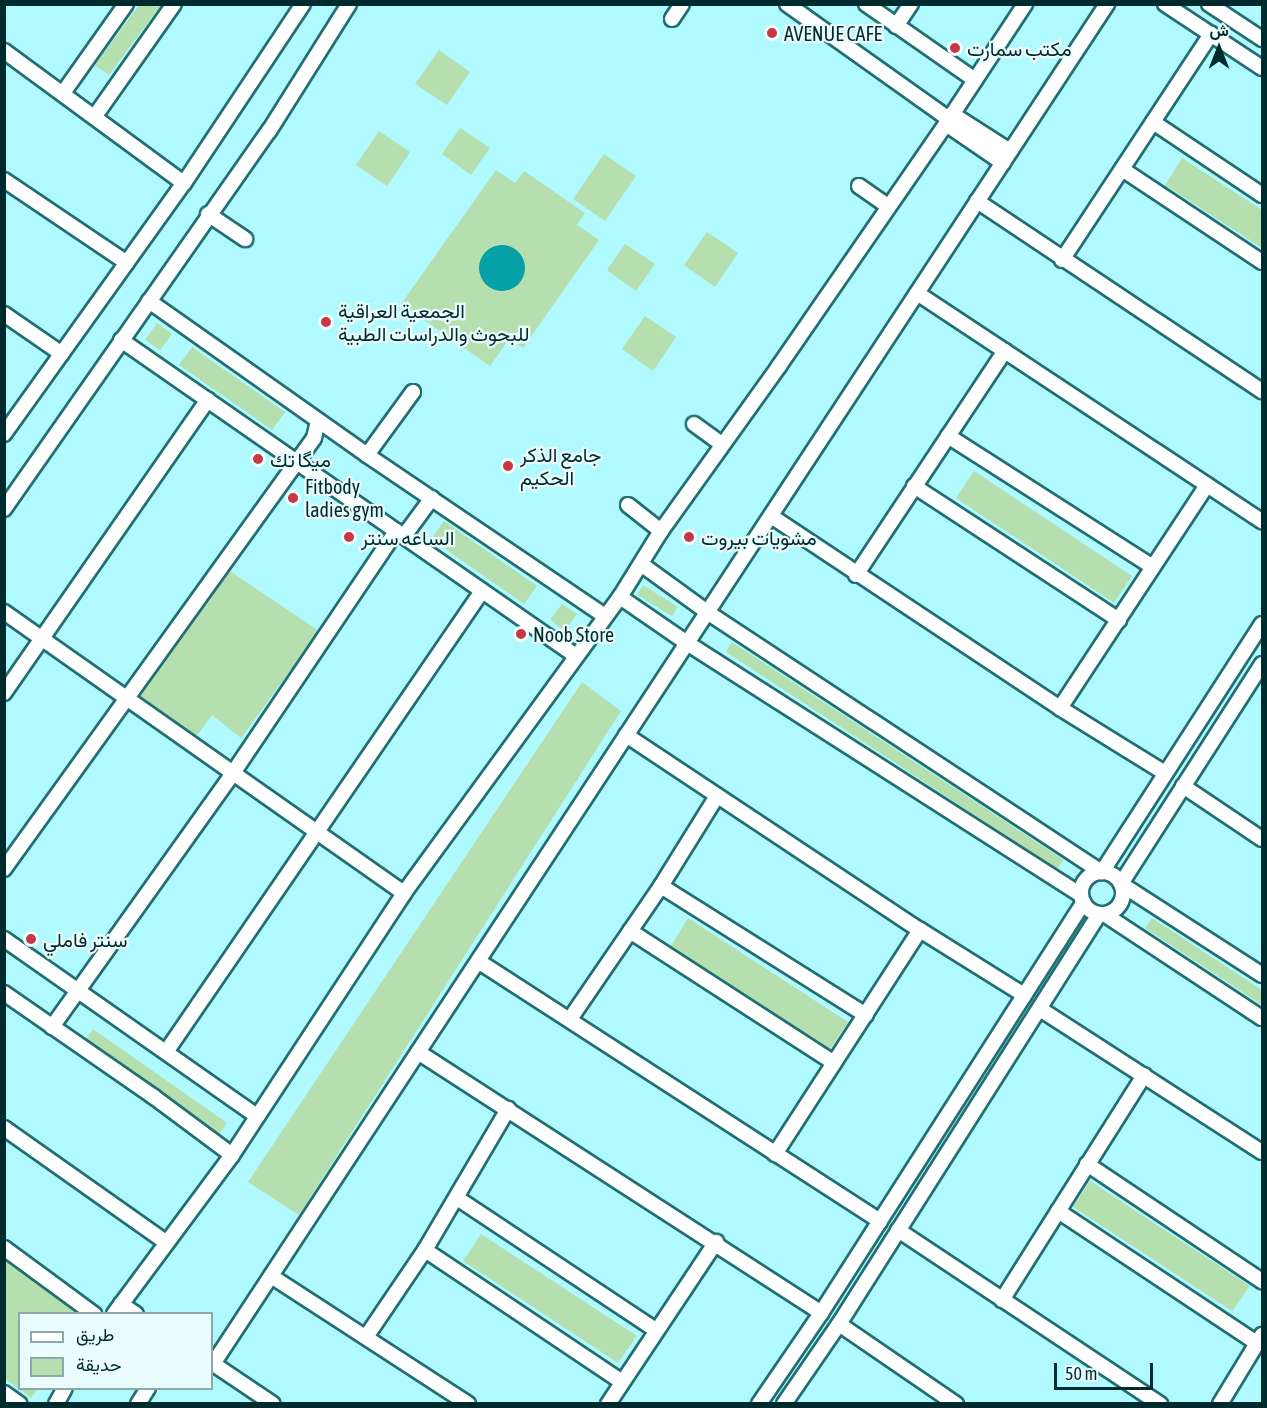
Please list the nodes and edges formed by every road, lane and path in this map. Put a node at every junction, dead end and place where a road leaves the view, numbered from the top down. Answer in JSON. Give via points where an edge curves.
{"nodes":[{"id":1,"x":126,"y":4,"type":"edge"},
{"id":2,"x":174,"y":4,"type":"edge"},
{"id":3,"x":349,"y":4,"type":"edge"},
{"id":4,"x":682,"y":4,"type":"edge"},
{"id":5,"x":787,"y":4,"type":"edge"},
{"id":6,"x":866,"y":4,"type":"edge"},
{"id":7,"x":911,"y":4,"type":"edge"},
{"id":8,"x":1025,"y":4,"type":"edge"},
{"id":9,"x":1107,"y":4,"type":"edge"},
{"id":10,"x":1165,"y":4,"type":"edge"},
{"id":11,"x":1209,"y":4,"type":"edge"},
{"id":12,"x":297,"y":7,"type":"edge"},
{"id":13,"x":672,"y":19,"type":"dead end"},
{"id":14,"x":896,"y":26,"type":"junction"},
{"id":15,"x":1211,"y":34,"type":"junction"},
{"id":16,"x":1263,"y":39,"type":"edge"},
{"id":17,"x":4,"y":51,"type":"edge"},
{"id":18,"x":1263,"y":68,"type":"edge"},
{"id":19,"x":975,"y":80,"type":"junction"},
{"id":20,"x":63,"y":93,"type":"junction"},
{"id":21,"x":95,"y":116,"type":"junction"},
{"id":22,"x":949,"y":119,"type":"junction"},
{"id":23,"x":1153,"y":122,"type":"junction"},
{"id":24,"x":1006,"y":157,"type":"junction"},
{"id":25,"x":1122,"y":169,"type":"junction"},
{"id":26,"x":4,"y":180,"type":"edge"},
{"id":27,"x":184,"y":183,"type":"junction"},
{"id":28,"x":859,"y":186,"type":"dead end"},
{"id":29,"x":1263,"y":195,"type":"edge"},
{"id":30,"x":977,"y":201,"type":"junction"},
{"id":31,"x":888,"y":206,"type":"junction"},
{"id":32,"x":208,"y":214,"type":"junction"},
{"id":33,"x":245,"y":239,"type":"dead end"},
{"id":34,"x":1062,"y":260,"type":"junction"},
{"id":35,"x":1263,"y":262,"type":"edge"},
{"id":36,"x":127,"y":263,"type":"junction"},
{"id":37,"x":917,"y":293,"type":"junction"},
{"id":38,"x":149,"y":301,"type":"junction"},
{"id":39,"x":4,"y":314,"type":"edge"},
{"id":40,"x":121,"y":340,"type":"junction"},
{"id":41,"x":1005,"y":351,"type":"junction"},
{"id":42,"x":62,"y":354,"type":"junction"},
{"id":43,"x":1263,"y":391,"type":"edge"},
{"id":44,"x":413,"y":392,"type":"dead end"},
{"id":45,"x":208,"y":400,"type":"junction"},
{"id":46,"x":318,"y":420,"type":"junction"},
{"id":47,"x":694,"y":424,"type":"dead end"},
{"id":48,"x":4,"y":434,"type":"edge"},
{"id":49,"x":948,"y":436,"type":"junction"},
{"id":50,"x":722,"y":444,"type":"junction"},
{"id":51,"x":367,"y":455,"type":"junction"},
{"id":52,"x":297,"y":460,"type":"junction"},
{"id":53,"x":1207,"y":485,"type":"junction"},
{"id":54,"x":914,"y":486,"type":"junction"},
{"id":55,"x":432,"y":498,"type":"junction"},
{"id":56,"x":628,"y":504,"type":"dead end"},
{"id":57,"x":4,"y":509,"type":"edge"},
{"id":58,"x":771,"y":516,"type":"junction"},
{"id":59,"x":1263,"y":521,"type":"edge"},
{"id":60,"x":661,"y":531,"type":"junction"},
{"id":61,"x":400,"y":534,"type":"junction"},
{"id":62,"x":641,"y":564,"type":"junction"},
{"id":63,"x":1153,"y":567,"type":"junction"},
{"id":64,"x":856,"y":575,"type":"junction"},
{"id":65,"x":482,"y":591,"type":"junction"},
{"id":66,"x":620,"y":597,"type":"junction"},
{"id":67,"x":4,"y":612,"type":"edge"},
{"id":68,"x":707,"y":612,"type":"junction"},
{"id":69,"x":605,"y":616,"type":"junction"},
{"id":70,"x":1119,"y":620,"type":"junction"},
{"id":71,"x":1263,"y":624,"type":"edge"},
{"id":72,"x":43,"y":639,"type":"junction"},
{"id":73,"x":687,"y":643,"type":"junction"},
{"id":74,"x":576,"y":656,"type":"junction"},
{"id":75,"x":1263,"y":664,"type":"edge"},
{"id":76,"x":4,"y":693,"type":"edge"},
{"id":77,"x":129,"y":699,"type":"junction"},
{"id":78,"x":1060,"y":708,"type":"junction"},
{"id":79,"x":626,"y":735,"type":"junction"},
{"id":80,"x":233,"y":773,"type":"junction"},
{"id":81,"x":1166,"y":773,"type":"junction"},
{"id":82,"x":1183,"y":786,"type":"junction"},
{"id":83,"x":717,"y":796,"type":"junction"},
{"id":84,"x":317,"y":831,"type":"junction"},
{"id":85,"x":1263,"y":840,"type":"edge"},
{"id":86,"x":4,"y":869,"type":"edge"},
{"id":87,"x":1102,"y":872,"type":"junction"},
{"id":88,"x":1121,"y":884,"type":"junction"},
{"id":89,"x":661,"y":886,"type":"junction"},
{"id":90,"x":404,"y":893,"type":"junction"},
{"id":91,"x":1082,"y":899,"type":"junction"},
{"id":92,"x":1102,"y":914,"type":"junction"},
{"id":93,"x":920,"y":930,"type":"junction"},
{"id":94,"x":630,"y":931,"type":"junction"},
{"id":95,"x":4,"y":939,"type":"edge"},
{"id":96,"x":478,"y":961,"type":"junction"},
{"id":97,"x":1263,"y":975,"type":"edge"},
{"id":98,"x":76,"y":990,"type":"junction"},
{"id":99,"x":4,"y":993,"type":"edge"},
{"id":100,"x":1024,"y":994,"type":"junction"},
{"id":101,"x":1040,"y":1009,"type":"junction"},
{"id":102,"x":866,"y":1015,"type":"junction"},
{"id":103,"x":1263,"y":1018,"type":"edge"},
{"id":104,"x":570,"y":1019,"type":"junction"},
{"id":105,"x":52,"y":1027,"type":"junction"},
{"id":106,"x":166,"y":1052,"type":"junction"},
{"id":107,"x":418,"y":1052,"type":"junction"},
{"id":108,"x":834,"y":1063,"type":"junction"},
{"id":109,"x":1144,"y":1075,"type":"junction"},
{"id":110,"x":508,"y":1108,"type":"junction"},
{"id":111,"x":257,"y":1116,"type":"junction"},
{"id":112,"x":4,"y":1128,"type":"edge"},
{"id":113,"x":1263,"y":1152,"type":"edge"},
{"id":114,"x":775,"y":1154,"type":"junction"},
{"id":115,"x":232,"y":1155,"type":"junction"},
{"id":116,"x":1087,"y":1164,"type":"junction"},
{"id":117,"x":457,"y":1198,"type":"junction"},
{"id":118,"x":1058,"y":1211,"type":"junction"},
{"id":119,"x":880,"y":1221,"type":"junction"},
{"id":120,"x":898,"y":1230,"type":"junction"},
{"id":121,"x":716,"y":1242,"type":"junction"},
{"id":122,"x":167,"y":1243,"type":"junction"},
{"id":123,"x":4,"y":1248,"type":"edge"},
{"id":124,"x":425,"y":1250,"type":"junction"},
{"id":125,"x":271,"y":1276,"type":"junction"},
{"id":126,"x":1263,"y":1281,"type":"edge"},
{"id":127,"x":1002,"y":1300,"type":"junction"},
{"id":128,"x":118,"y":1309,"type":"edge"},
{"id":129,"x":91,"y":1312,"type":"edge"},
{"id":130,"x":821,"y":1313,"type":"junction"},
{"id":131,"x":839,"y":1324,"type":"junction"},
{"id":132,"x":656,"y":1330,"type":"junction"},
{"id":133,"x":366,"y":1337,"type":"junction"},
{"id":134,"x":1260,"y":1339,"type":"edge"},
{"id":135,"x":213,"y":1362,"type":"edge"},
{"id":136,"x":213,"y":1364,"type":"edge"},
{"id":137,"x":622,"y":1382,"type":"junction"},
{"id":138,"x":64,"y":1390,"type":"edge"},
{"id":139,"x":147,"y":1390,"type":"edge"},
{"id":140,"x":4,"y":1393,"type":"edge"},
{"id":141,"x":936,"y":1398,"type":"edge"},
{"id":142,"x":20,"y":1404,"type":"edge"},
{"id":143,"x":56,"y":1404,"type":"edge"},
{"id":144,"x":138,"y":1404,"type":"edge"},
{"id":145,"x":273,"y":1404,"type":"edge"},
{"id":146,"x":468,"y":1404,"type":"edge"},
{"id":147,"x":608,"y":1404,"type":"edge"},
{"id":148,"x":759,"y":1404,"type":"edge"},
{"id":149,"x":784,"y":1404,"type":"edge"},
{"id":150,"x":956,"y":1404,"type":"edge"},
{"id":151,"x":1160,"y":1404,"type":"edge"},
{"id":152,"x":1220,"y":1404,"type":"edge"}],
"edges":[{"from":1,"to":20,"type":"street"},
{"from":2,"to":21,"type":"street"},
{"from":3,"to":32,"type":"street","via":[[269,131]]},
{"from":4,"to":13,"type":"street"},
{"from":5,"to":22,"type":"street"},
{"from":6,"to":14,"type":"street"},
{"from":7,"to":14,"type":"street"},
{"from":8,"to":19,"type":"street"},
{"from":9,"to":24,"type":"street"},
{"from":10,"to":15,"type":"street"},
{"from":11,"to":16,"type":"street"},
{"from":12,"to":27,"type":"street"},
{"from":14,"to":19,"type":"street"},
{"from":15,"to":18,"type":"street"},
{"from":15,"to":23,"type":"street"},
{"from":17,"to":20,"type":"street"},
{"from":19,"to":22,"type":"street"},
{"from":20,"to":21,"type":"street"},
{"from":21,"to":27,"type":"street"},
{"from":22,"to":24,"type":"street"},
{"from":22,"to":31,"type":"street"},
{"from":23,"to":25,"type":"street"},
{"from":23,"to":29,"type":"street"},
{"from":24,"to":30,"type":"street"},
{"from":25,"to":34,"type":"street"},
{"from":25,"to":35,"type":"street"},
{"from":26,"to":36,"type":"street"},
{"from":27,"to":36,"type":"street"},
{"from":28,"to":31,"type":"street"},
{"from":30,"to":34,"type":"street"},
{"from":30,"to":37,"type":"street"},
{"from":31,"to":50,"type":"street"},
{"from":32,"to":33,"type":"street"},
{"from":32,"to":38,"type":"street"},
{"from":34,"to":43,"type":"street"},
{"from":36,"to":42,"type":"street"},
{"from":37,"to":41,"type":"street"},
{"from":37,"to":58,"type":"street"},
{"from":38,"to":40,"type":"street"},
{"from":38,"to":46,"type":"street"},
{"from":39,"to":42,"type":"street"},
{"from":40,"to":45,"type":"street"},
{"from":40,"to":57,"type":"street"},
{"from":41,"to":49,"type":"street"},
{"from":41,"to":53,"type":"street"},
{"from":42,"to":48,"type":"street"},
{"from":44,"to":51,"type":"street"},
{"from":45,"to":52,"type":"street"},
{"from":45,"to":72,"type":"street"},
{"from":46,"to":51,"type":"street"},
{"from":46,"to":52,"type":"street","via":[[314,438]]},
{"from":47,"to":50,"type":"street"},
{"from":49,"to":54,"type":"street"},
{"from":49,"to":63,"type":"street"},
{"from":50,"to":60,"type":"street"},
{"from":51,"to":55,"type":"street"},
{"from":52,"to":61,"type":"street"},
{"from":52,"to":77,"type":"street"},
{"from":53,"to":59,"type":"street"},
{"from":53,"to":63,"type":"street"},
{"from":54,"to":64,"type":"street"},
{"from":54,"to":70,"type":"street"},
{"from":55,"to":61,"type":"street"},
{"from":55,"to":69,"type":"street"},
{"from":56,"to":60,"type":"street"},
{"from":58,"to":64,"type":"street"},
{"from":58,"to":68,"type":"street"},
{"from":60,"to":62,"type":"street"},
{"from":61,"to":65,"type":"street"},
{"from":61,"to":80,"type":"street"},
{"from":62,"to":66,"type":"street"},
{"from":62,"to":68,"type":"street"},
{"from":63,"to":70,"type":"street"},
{"from":64,"to":78,"type":"street"},
{"from":65,"to":74,"type":"street"},
{"from":65,"to":84,"type":"street"},
{"from":66,"to":69,"type":"street"},
{"from":66,"to":73,"type":"street"},
{"from":67,"to":72,"type":"street"},
{"from":68,"to":73,"type":"street"},
{"from":68,"to":87,"type":"street"},
{"from":69,"to":74,"type":"street"},
{"from":70,"to":78,"type":"street"},
{"from":71,"to":81,"type":"street"},
{"from":72,"to":76,"type":"street"},
{"from":72,"to":77,"type":"street"},
{"from":73,"to":79,"type":"street"},
{"from":73,"to":91,"type":"street"},
{"from":74,"to":90,"type":"street"},
{"from":75,"to":82,"type":"street"},
{"from":77,"to":80,"type":"street"},
{"from":77,"to":86,"type":"street"},
{"from":78,"to":81,"type":"street"},
{"from":79,"to":83,"type":"street"},
{"from":79,"to":96,"type":"street"},
{"from":80,"to":84,"type":"street"},
{"from":80,"to":98,"type":"street"},
{"from":81,"to":87,"type":"street"},
{"from":82,"to":85,"type":"street"},
{"from":82,"to":88,"type":"street"},
{"from":83,"to":89,"type":"street"},
{"from":83,"to":93,"type":"street"},
{"from":84,"to":90,"type":"street"},
{"from":84,"to":106,"type":"street"},
{"from":87,"to":88,"type":"street","via":[[1112,874]]},
{"from":87,"to":91,"type":"street","via":[[1087,878]]},
{"from":88,"to":92,"type":"street","via":[[1120,903]]},
{"from":88,"to":97,"type":"street"},
{"from":89,"to":94,"type":"street"},
{"from":89,"to":102,"type":"street"},
{"from":90,"to":111,"type":"street"},
{"from":91,"to":92,"type":"street","via":[[1087,908]]},
{"from":91,"to":100,"type":"street"},
{"from":92,"to":101,"type":"street"},
{"from":92,"to":103,"type":"street"},
{"from":93,"to":100,"type":"street"},
{"from":93,"to":102,"type":"street"},
{"from":94,"to":104,"type":"street"},
{"from":94,"to":108,"type":"street"},
{"from":95,"to":98,"type":"street"},
{"from":96,"to":104,"type":"street"},
{"from":96,"to":107,"type":"street"},
{"from":98,"to":105,"type":"street"},
{"from":98,"to":106,"type":"street"},
{"from":99,"to":105,"type":"street"},
{"from":100,"to":119,"type":"street"},
{"from":101,"to":109,"type":"street"},
{"from":101,"to":120,"type":"street"},
{"from":102,"to":108,"type":"street"},
{"from":104,"to":114,"type":"street"},
{"from":105,"to":115,"type":"street"},
{"from":106,"to":111,"type":"street"},
{"from":107,"to":110,"type":"street"},
{"from":107,"to":125,"type":"street"},
{"from":108,"to":114,"type":"street"},
{"from":109,"to":113,"type":"street"},
{"from":109,"to":116,"type":"street"},
{"from":110,"to":117,"type":"street"},
{"from":110,"to":121,"type":"street"},
{"from":111,"to":115,"type":"street"},
{"from":112,"to":122,"type":"street"},
{"from":114,"to":119,"type":"street"},
{"from":115,"to":122,"type":"street"},
{"from":116,"to":118,"type":"street"},
{"from":116,"to":126,"type":"street"},
{"from":117,"to":124,"type":"street"},
{"from":117,"to":132,"type":"street"},
{"from":118,"to":127,"type":"street"},
{"from":118,"to":134,"type":"street"},
{"from":119,"to":130,"type":"street"},
{"from":120,"to":127,"type":"street"},
{"from":120,"to":131,"type":"street"},
{"from":121,"to":130,"type":"street"},
{"from":121,"to":132,"type":"street"},
{"from":122,"to":128,"type":"street"},
{"from":123,"to":129,"type":"street"},
{"from":124,"to":133,"type":"street"},
{"from":124,"to":137,"type":"street"},
{"from":125,"to":133,"type":"street"},
{"from":125,"to":135,"type":"street"},
{"from":127,"to":151,"type":"street"},
{"from":130,"to":148,"type":"street"},
{"from":131,"to":141,"type":"street"},
{"from":131,"to":149,"type":"street"},
{"from":132,"to":137,"type":"street"},
{"from":133,"to":146,"type":"street"},
{"from":134,"to":152,"type":"street"},
{"from":136,"to":145,"type":"street"},
{"from":137,"to":147,"type":"street"},
{"from":138,"to":143,"type":"street"},
{"from":139,"to":144,"type":"street"},
{"from":140,"to":142,"type":"street"},
{"from":141,"to":150,"type":"street"}]}
